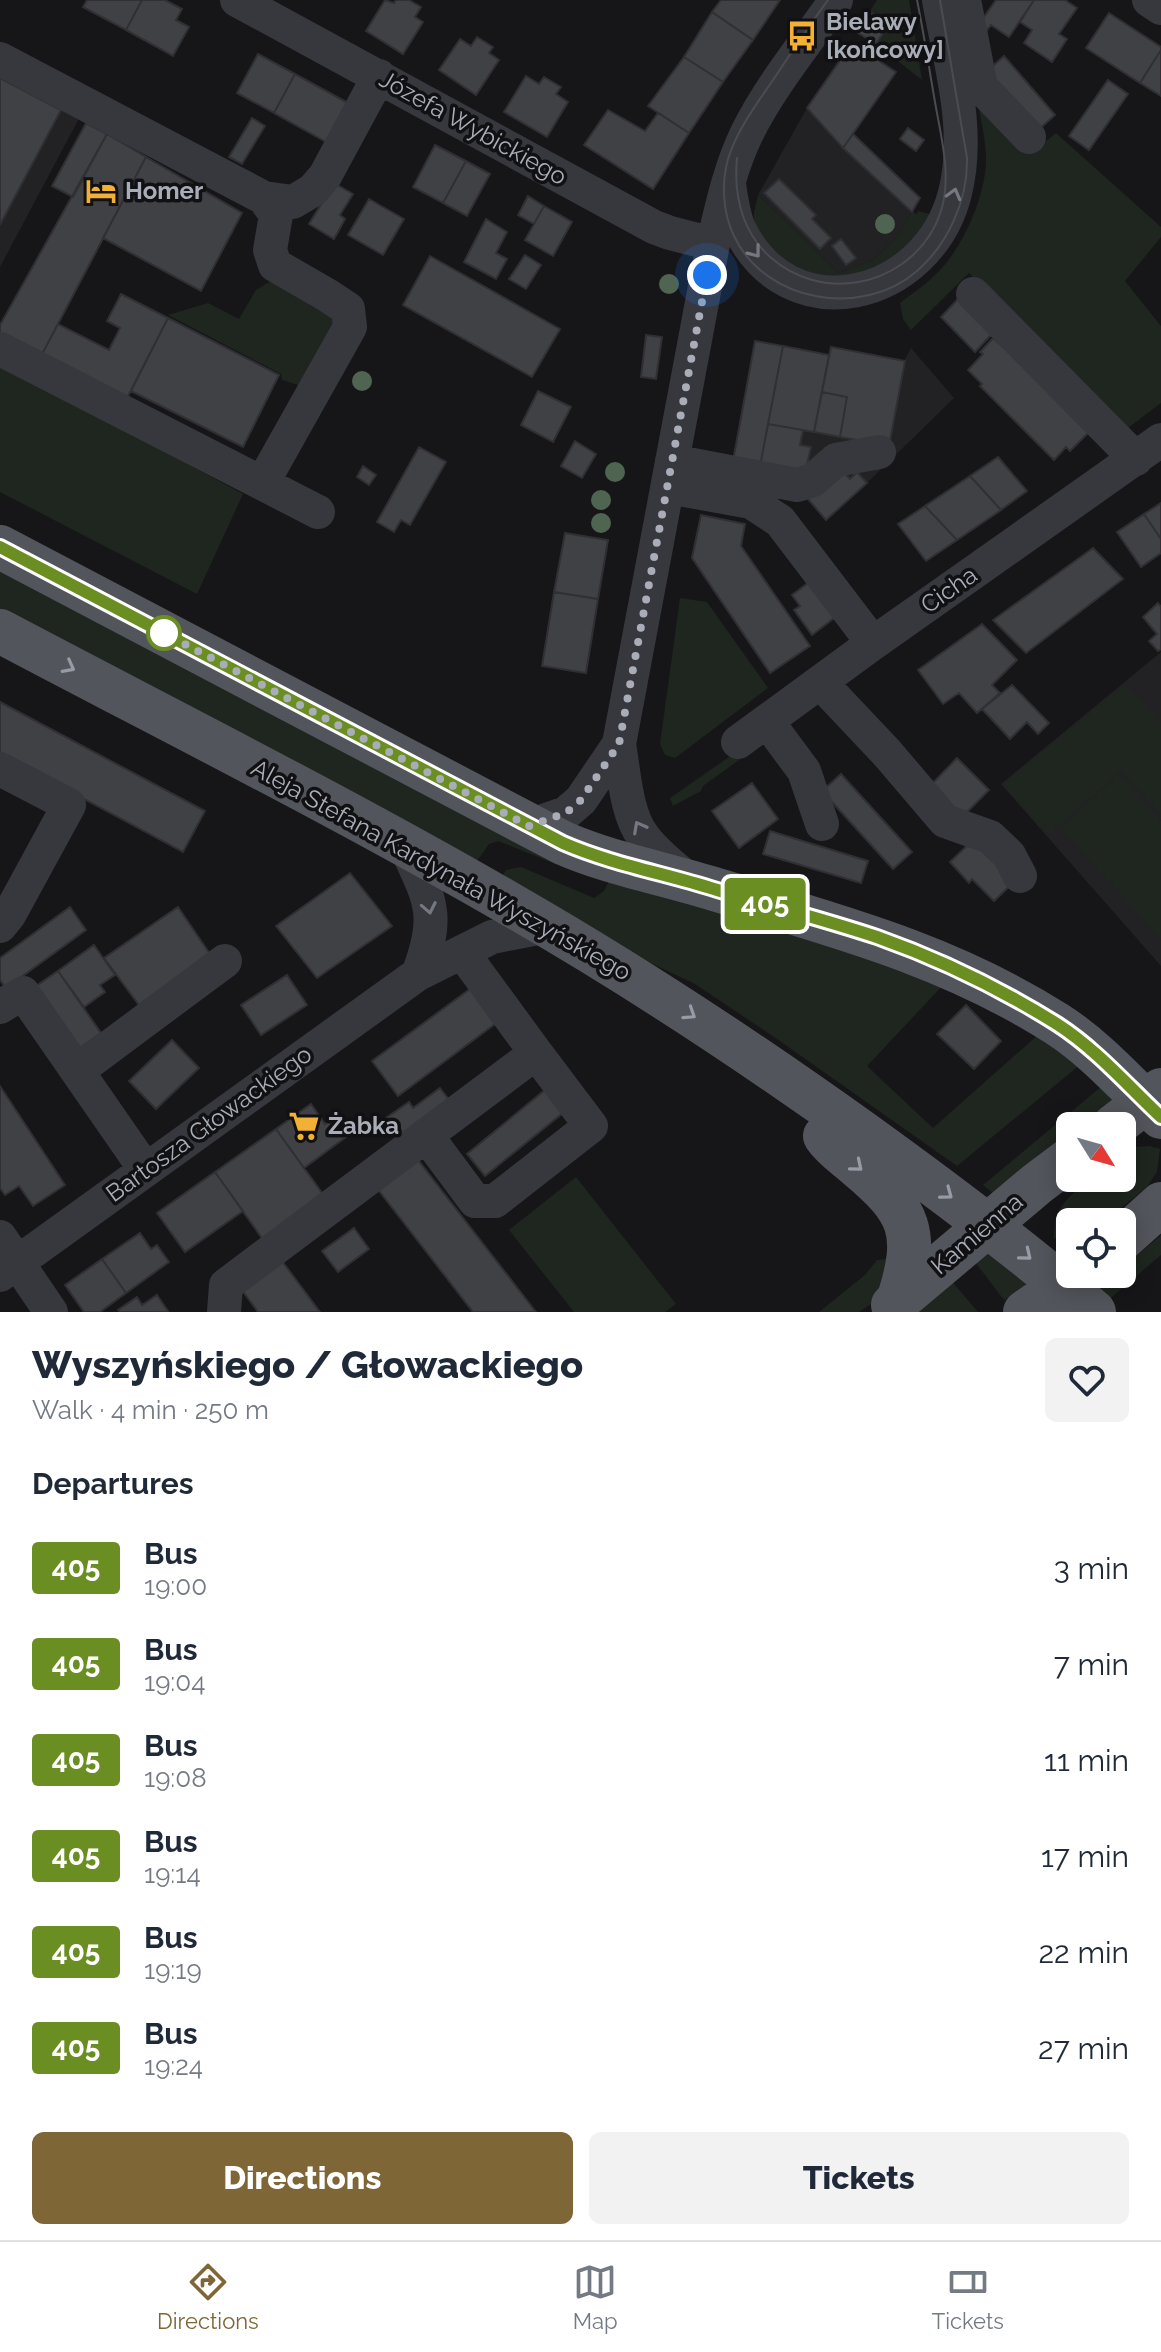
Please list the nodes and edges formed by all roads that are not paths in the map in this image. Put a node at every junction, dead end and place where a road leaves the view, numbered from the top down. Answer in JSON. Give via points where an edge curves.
{"nodes":[{"id":1,"x":237,"y":0,"type":"edge"},
{"id":2,"x":836,"y":0,"type":"edge"},
{"id":3,"x":939,"y":0,"type":"edge"},
{"id":4,"x":964,"y":0,"type":"edge"},
{"id":5,"x":1149,"y":0,"type":"edge"},
{"id":6,"x":1161,"y":8,"type":"edge"},
{"id":7,"x":0,"y":59,"type":"edge"},
{"id":8,"x":379,"y":76,"type":"junction"},
{"id":9,"x":1029,"y":137,"type":"dead end"},
{"id":10,"x":729,"y":180,"type":"junction"},
{"id":11,"x":264,"y":198,"type":"junction"},
{"id":12,"x":713,"y":244,"type":"junction"},
{"id":13,"x":973,"y":294,"type":"dead end"},
{"id":14,"x":0,"y":349,"type":"edge"},
{"id":15,"x":1148,"y":450,"type":"edge"},
{"id":16,"x":879,"y":452,"type":"dead end"},
{"id":17,"x":670,"y":474,"type":"junction"},
{"id":18,"x":263,"y":482,"type":"junction"},
{"id":19,"x":318,"y":512,"type":"dead end"},
{"id":20,"x":0,"y":547,"type":"edge"},
{"id":21,"x":863,"y":630,"type":"dead end"},
{"id":22,"x":0,"y":631,"type":"edge"},
{"id":23,"x":820,"y":682,"type":"junction"},
{"id":24,"x":767,"y":721,"type":"junction"},
{"id":25,"x":738,"y":742,"type":"dead end"},
{"id":26,"x":619,"y":744,"type":"junction"},
{"id":27,"x":0,"y":769,"type":"edge"},
{"id":28,"x":822,"y":824,"type":"dead end"},
{"id":29,"x":529,"y":826,"type":"junction"},
{"id":30,"x":405,"y":845,"type":"junction"},
{"id":31,"x":1020,"y":876,"type":"dead end"},
{"id":32,"x":693,"y":882,"type":"junction"},
{"id":33,"x":0,"y":926,"type":"edge"},
{"id":34,"x":548,"y":926,"type":"junction"},
{"id":35,"x":462,"y":952,"type":"junction"},
{"id":36,"x":225,"y":961,"type":"dead end"},
{"id":37,"x":418,"y":974,"type":"junction"},
{"id":38,"x":0,"y":1007,"type":"edge"},
{"id":39,"x":536,"y":1053,"type":"junction"},
{"id":40,"x":77,"y":1071,"type":"junction"},
{"id":41,"x":793,"y":1083,"type":"junction"},
{"id":42,"x":1145,"y":1109,"type":"edge"},
{"id":43,"x":426,"y":1135,"type":"junction"},
{"id":44,"x":145,"y":1169,"type":"junction"},
{"id":45,"x":1056,"y":1170,"type":"edge"},
{"id":46,"x":1161,"y":1204,"type":"edge"},
{"id":47,"x":988,"y":1224,"type":"junction"},
{"id":48,"x":1136,"y":1226,"type":"edge"},
{"id":49,"x":6,"y":1258,"type":"edge"},
{"id":50,"x":1079,"y":1291,"type":"edge"},
{"id":51,"x":891,"y":1306,"type":"edge"},
{"id":52,"x":51,"y":1312,"type":"edge"},
{"id":53,"x":224,"y":1312,"type":"edge"},
{"id":54,"x":1025,"y":1312,"type":"edge"}],
"edges":[{"from":1,"to":8,"type":"street","name":"Józefa Wybickiego"},
{"from":2,"to":10,"type":"street","via":[[760,111]]},
{"from":10,"to":3,"type":"street","one_way":true,"via":[[745,239],[773,271],[792,282],[816,290],[851,291],[885,282],[915,262],[934,241],[952,205],[963,148]]},
{"from":4,"to":9,"type":"street","via":[[981,87]]},
{"from":5,"to":6,"type":"street"},
{"from":7,"to":11,"type":"street"},
{"from":8,"to":11,"type":"street","via":[[313,190],[293,202]]},
{"from":8,"to":12,"type":"street","name":"Józefa Wybickiego","via":[[654,227]]},
{"from":10,"to":12,"type":"street"},
{"from":11,"to":18,"type":"street","via":[[276,215],[270,250],[275,265],[348,309],[350,327]]},
{"from":12,"to":17,"type":"street"},
{"from":13,"to":15,"type":"street"},
{"from":14,"to":18,"type":"street"},
{"from":15,"to":23,"type":"street","name":"Cicha"},
{"from":16,"to":17,"type":"street","via":[[836,460],[813,480],[797,485]]},
{"from":17,"to":21,"type":"street","via":[[751,502],[780,521]]},
{"from":17,"to":26,"type":"street"},
{"from":18,"to":19,"type":"street"},
{"from":20,"to":29,"type":"main road"},
{"from":22,"to":30,"type":"main road","name":"Aleja Stefana Kardynała Wyszyńskiego","one_way":true},
{"from":23,"to":24,"type":"street","name":"Cicha"},
{"from":23,"to":31,"type":"street","via":[[939,815],[990,837],[1009,855]]},
{"from":24,"to":25,"type":"street","name":"Cicha"},
{"from":24,"to":28,"type":"street","via":[[804,771]]},
{"from":26,"to":29,"type":"street","via":[[581,800],[566,813]]},
{"from":32,"to":26,"type":"street","one_way":true,"via":[[637,828]]},
{"from":27,"to":33,"type":"street","via":[[69,805]]},
{"from":29,"to":32,"type":"main road","via":[[583,852]]},
{"from":30,"to":34,"type":"main road","name":"Aleja Stefana Kardynała Wyszyńskiego"},
{"from":30,"to":37,"type":"street","one_way":true,"via":[[432,915],[430,941]]},
{"from":32,"to":42,"type":"main road","via":[[876,937],[979,980],[1058,1025],[1110,1067]]},
{"from":34,"to":35,"type":"street","name":"Bartosza Głowackiego","via":[[492,937]]},
{"from":34,"to":41,"type":"main road","name":"Aleja Stefana Kardynała Wyszyńskiego","one_way":true},
{"from":35,"to":37,"type":"street","name":"Bartosza Głowackiego"},
{"from":35,"to":39,"type":"street"},
{"from":36,"to":40,"type":"street"},
{"from":37,"to":44,"type":"street","name":"Bartosza Głowackiego"},
{"from":38,"to":40,"type":"street","via":[[23,993]]},
{"from":39,"to":43,"type":"street"},
{"from":39,"to":43,"type":"street","via":[[591,1126],[495,1201],[475,1201]]},
{"from":40,"to":44,"type":"street"},
{"from":41,"to":47,"type":"main road","name":"Aleja Stefana Kardynała Wyszyńskiego","one_way":true},
{"from":41,"to":51,"type":"main road","one_way":true,"via":[[828,1141],[877,1183],[903,1216],[908,1270]]},
{"from":43,"to":53,"type":"street","via":[[226,1285]]},
{"from":44,"to":49,"type":"street","name":"Bartosza Głowackiego"},
{"from":45,"to":47,"type":"main road","name":"Kamienna"},
{"from":46,"to":48,"type":"main road"},
{"from":47,"to":50,"type":"main road","name":"Aleja Stefana Kardynała Wyszyńskiego","one_way":true},
{"from":47,"to":51,"type":"main road","name":"Kamienna"},
{"from":49,"to":52,"type":"street"},
{"from":50,"to":54,"type":"main road"}]}
